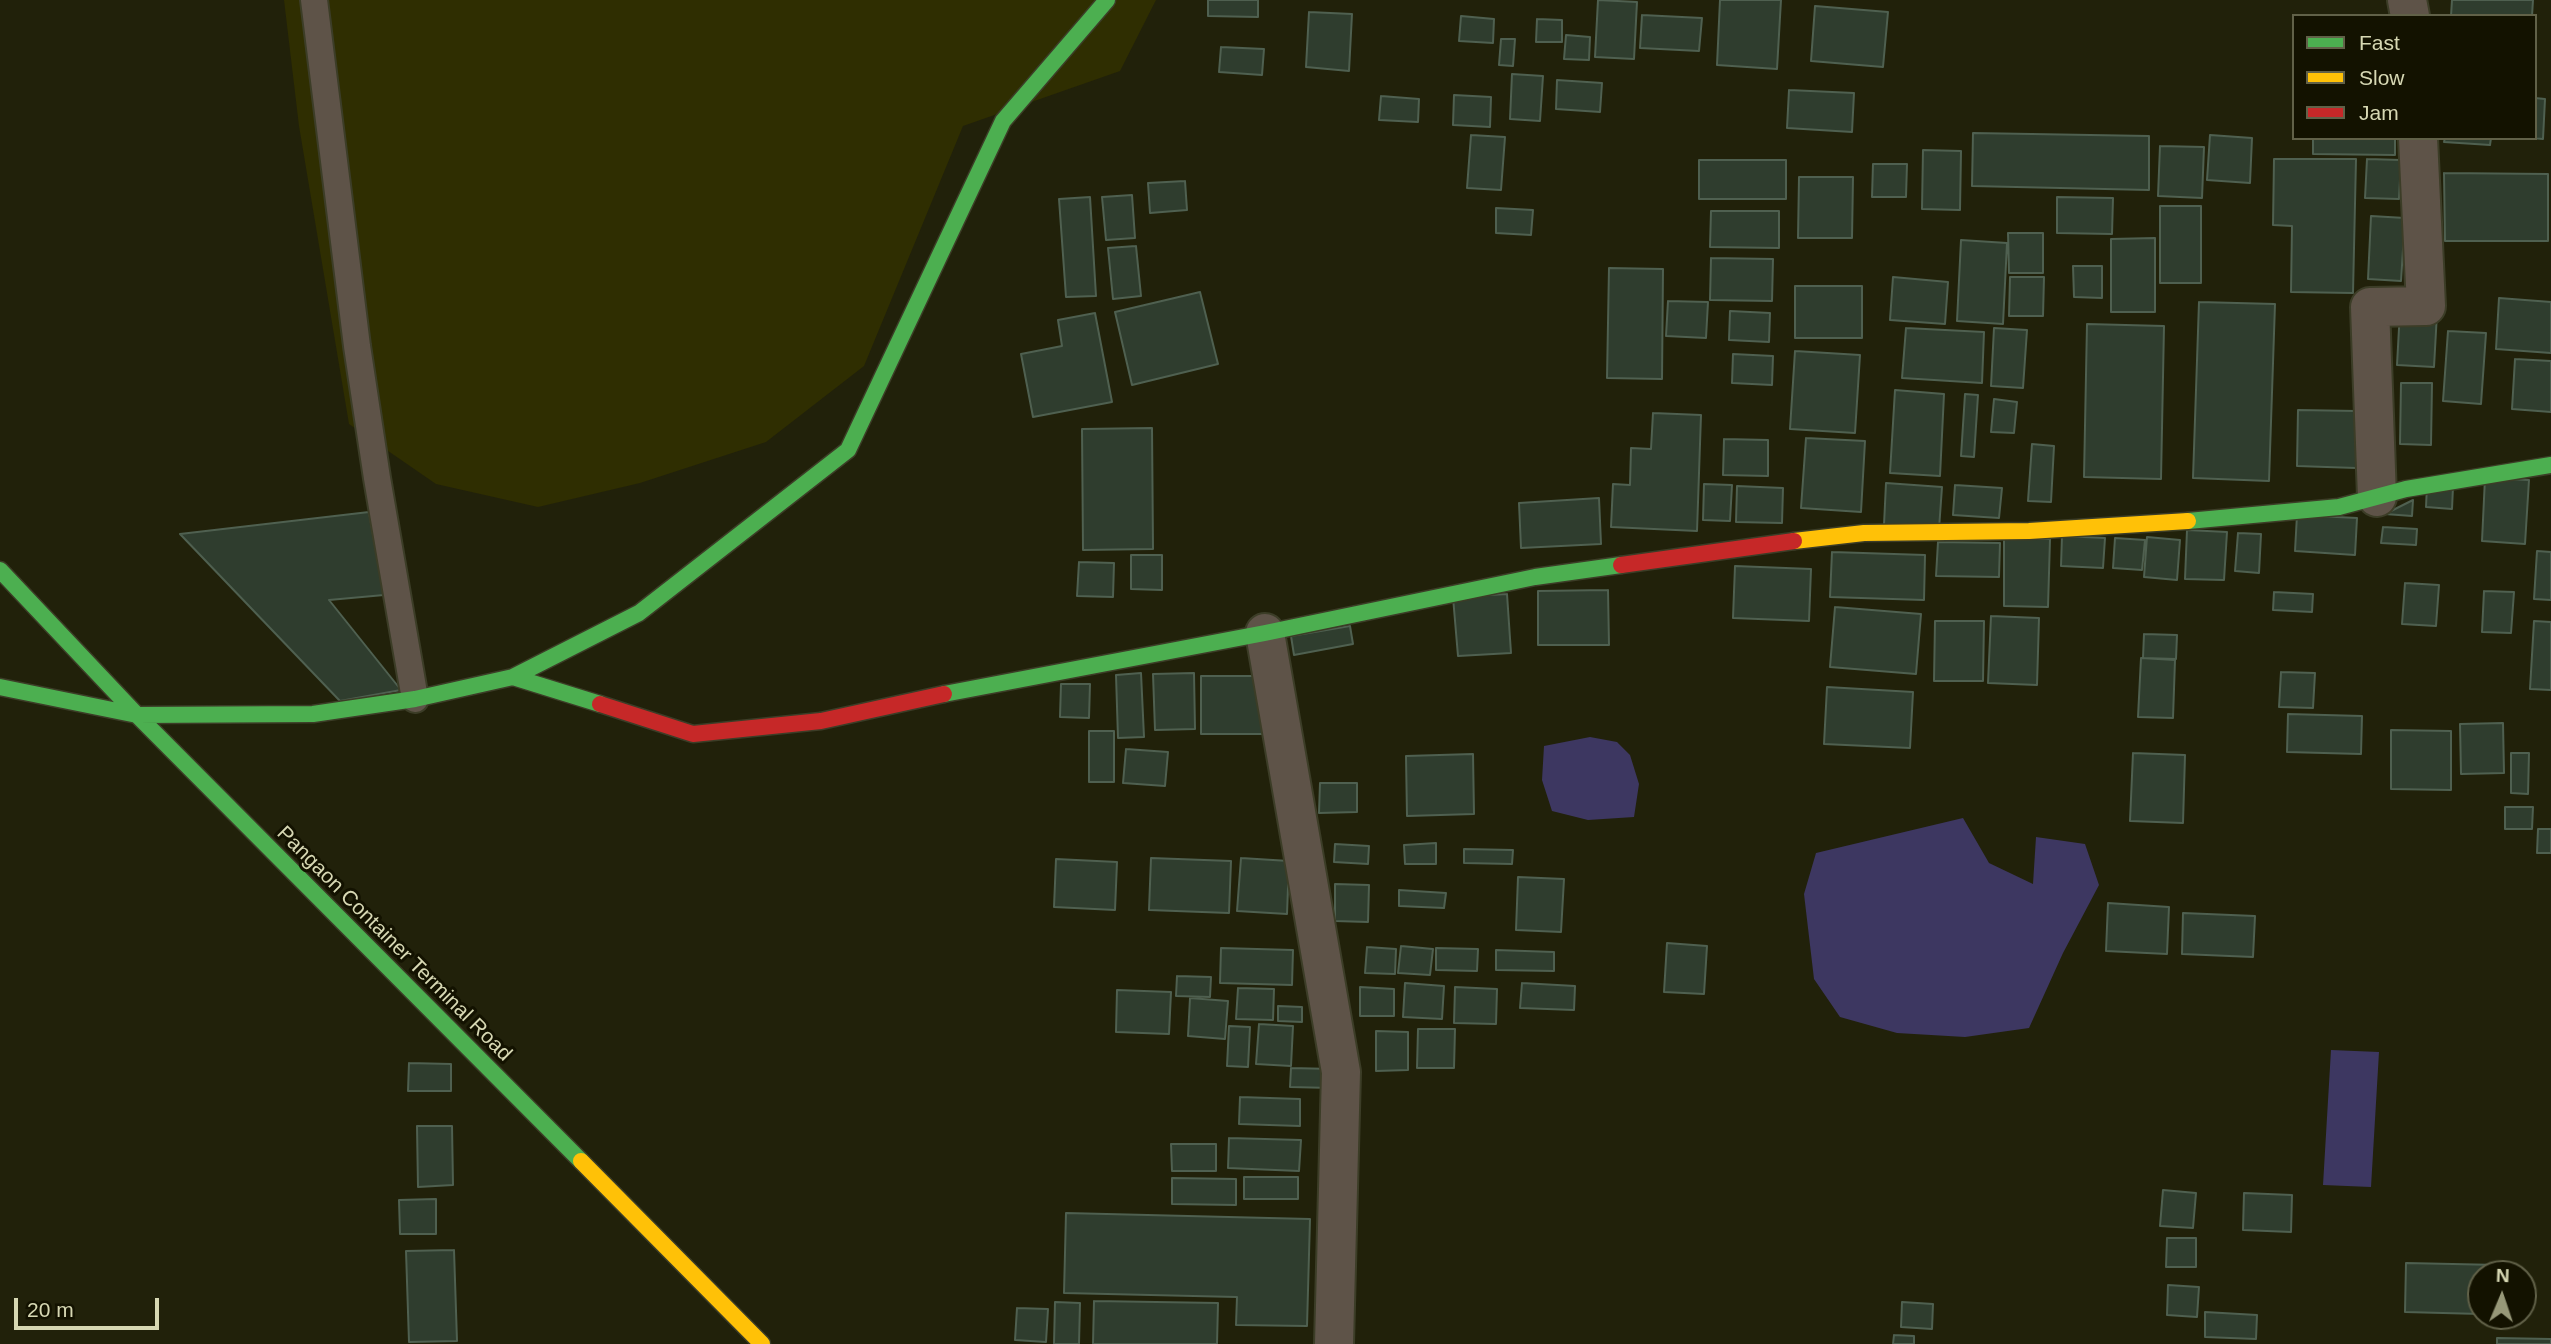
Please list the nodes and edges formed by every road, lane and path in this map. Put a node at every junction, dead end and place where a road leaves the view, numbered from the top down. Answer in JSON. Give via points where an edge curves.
{"nodes":[{"id":1,"x":314,"y":0,"type":"edge"},
{"id":2,"x":1107,"y":0,"type":"edge"},
{"id":3,"x":2418,"y":140,"type":"edge"},
{"id":4,"x":2551,"y":465,"type":"edge"},
{"id":5,"x":2377,"y":497,"type":"junction"},
{"id":6,"x":0,"y":570,"type":"edge"},
{"id":7,"x":1265,"y":634,"type":"junction"},
{"id":8,"x":513,"y":677,"type":"junction"},
{"id":9,"x":0,"y":687,"type":"edge"},
{"id":10,"x":415,"y":699,"type":"junction"},
{"id":11,"x":137,"y":715,"type":"junction"},
{"id":12,"x":762,"y":1344,"type":"edge"},
{"id":13,"x":1334,"y":1344,"type":"edge"}],
"edges":[{"from":1,"to":10,"type":"lane","via":[[357,346]]},
{"from":2,"to":8,"type":"main road","via":[[1003,121],[848,450],[639,613]]},
{"from":3,"to":5,"type":"street","via":[[2426,306],[2370,307]]},
{"from":4,"to":5,"type":"main road"},
{"from":5,"to":7,"type":"main road","via":[[2339,507],[2177,522],[2028,531],[1864,533],[1756,545],[1535,577]]},
{"from":6,"to":11,"type":"main road","name":"Pangaon Container Terminal Road"},
{"from":7,"to":8,"type":"main road","via":[[990,684],[821,721],[693,734]]},
{"from":7,"to":13,"type":"street","via":[[1341,1072]]},
{"from":8,"to":10,"type":"main road"},
{"from":9,"to":11,"type":"main road"},
{"from":10,"to":11,"type":"main road","via":[[313,714]]},
{"from":11,"to":12,"type":"main road","name":"Pangaon Container Terminal Road"}]}
